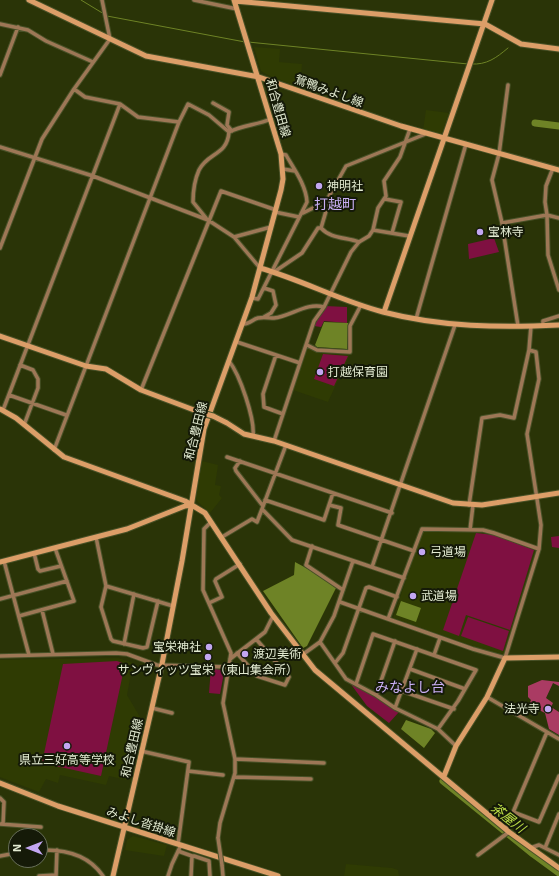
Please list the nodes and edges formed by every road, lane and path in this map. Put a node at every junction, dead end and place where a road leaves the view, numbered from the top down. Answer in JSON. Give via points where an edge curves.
{"nodes":[{"id":1,"x":29,"y":0,"type":"edge"},
{"id":2,"x":102,"y":0,"type":"edge"},
{"id":3,"x":194,"y":0,"type":"edge"},
{"id":4,"x":235,"y":0,"type":"edge"},
{"id":5,"x":492,"y":0,"type":"edge"},
{"id":6,"x":237,"y":8,"type":"junction"},
{"id":7,"x":0,"y":24,"type":"edge"},
{"id":8,"x":485,"y":24,"type":"junction"},
{"id":9,"x":18,"y":27,"type":"junction"},
{"id":10,"x":110,"y":39,"type":"junction"},
{"id":11,"x":559,"y":49,"type":"edge"},
{"id":12,"x":93,"y":62,"type":"junction"},
{"id":13,"x":0,"y":75,"type":"edge"},
{"id":14,"x":259,"y":77,"type":"junction"},
{"id":15,"x":508,"y":85,"type":"dead end"},
{"id":16,"x":74,"y":89,"type":"junction"},
{"id":17,"x":213,"y":103,"type":"dead end"},
{"id":18,"x":120,"y":104,"type":"junction"},
{"id":19,"x":271,"y":120,"type":"junction"},
{"id":20,"x":179,"y":122,"type":"junction"},
{"id":21,"x":410,"y":129,"type":"junction"},
{"id":22,"x":230,"y":131,"type":"junction"},
{"id":23,"x":426,"y":133,"type":"junction"},
{"id":24,"x":444,"y":138,"type":"junction"},
{"id":25,"x":405,"y":142,"type":"junction"},
{"id":26,"x":466,"y":144,"type":"junction"},
{"id":27,"x":0,"y":147,"type":"edge"},
{"id":28,"x":281,"y":154,"type":"junction"},
{"id":29,"x":499,"y":154,"type":"junction"},
{"id":30,"x":34,"y":158,"type":"junction"},
{"id":31,"x":553,"y":168,"type":"junction"},
{"id":32,"x":283,"y":169,"type":"junction"},
{"id":33,"x":559,"y":170,"type":"edge"},
{"id":34,"x":295,"y":171,"type":"junction"},
{"id":35,"x":93,"y":176,"type":"junction"},
{"id":36,"x":150,"y":198,"type":"junction"},
{"id":37,"x":328,"y":198,"type":"junction"},
{"id":38,"x":385,"y":199,"type":"junction"},
{"id":39,"x":305,"y":206,"type":"junction"},
{"id":40,"x":308,"y":210,"type":"junction"},
{"id":41,"x":276,"y":211,"type":"junction"},
{"id":42,"x":303,"y":213,"type":"junction"},
{"id":43,"x":547,"y":215,"type":"junction"},
{"id":44,"x":299,"y":217,"type":"junction"},
{"id":45,"x":559,"y":218,"type":"edge"},
{"id":46,"x":208,"y":220,"type":"junction"},
{"id":47,"x":502,"y":223,"type":"junction"},
{"id":48,"x":271,"y":228,"type":"junction"},
{"id":49,"x":320,"y":228,"type":"junction"},
{"id":50,"x":373,"y":230,"type":"junction"},
{"id":51,"x":392,"y":233,"type":"junction"},
{"id":52,"x":410,"y":236,"type":"junction"},
{"id":53,"x":234,"y":238,"type":"junction"},
{"id":54,"x":359,"y":242,"type":"junction"},
{"id":55,"x":0,"y":248,"type":"edge"},
{"id":56,"x":260,"y":268,"type":"junction"},
{"id":57,"x":273,"y":272,"type":"junction"},
{"id":58,"x":264,"y":288,"type":"junction"},
{"id":59,"x":559,"y":290,"type":"edge"},
{"id":60,"x":330,"y":293,"type":"junction"},
{"id":61,"x":252,"y":298,"type":"junction"},
{"id":62,"x":361,"y":305,"type":"junction"},
{"id":63,"x":324,"y":307,"type":"junction"},
{"id":64,"x":384,"y":312,"type":"junction"},
{"id":65,"x":559,"y":316,"type":"edge"},
{"id":66,"x":263,"y":318,"type":"junction"},
{"id":67,"x":416,"y":319,"type":"junction"},
{"id":68,"x":244,"y":324,"type":"junction"},
{"id":69,"x":455,"y":325,"type":"junction"},
{"id":70,"x":559,"y":325,"type":"edge"},
{"id":71,"x":518,"y":326,"type":"junction"},
{"id":72,"x":531,"y":326,"type":"junction"},
{"id":73,"x":543,"y":326,"type":"junction"},
{"id":74,"x":0,"y":336,"type":"edge"},
{"id":75,"x":237,"y":342,"type":"junction"},
{"id":76,"x":306,"y":345,"type":"junction"},
{"id":77,"x":28,"y":347,"type":"junction"},
{"id":78,"x":529,"y":350,"type":"junction"},
{"id":79,"x":276,"y":355,"type":"junction"},
{"id":80,"x":229,"y":361,"type":"junction"},
{"id":81,"x":300,"y":363,"type":"junction"},
{"id":82,"x":20,"y":365,"type":"junction"},
{"id":83,"x":86,"y":366,"type":"junction"},
{"id":84,"x":141,"y":390,"type":"junction"},
{"id":85,"x":9,"y":394,"type":"junction"},
{"id":86,"x":32,"y":403,"type":"junction"},
{"id":87,"x":1,"y":410,"type":"edge"},
{"id":88,"x":283,"y":414,"type":"junction"},
{"id":89,"x":66,"y":415,"type":"junction"},
{"id":90,"x":24,"y":425,"type":"junction"},
{"id":91,"x":253,"y":436,"type":"junction"},
{"id":92,"x":274,"y":441,"type":"junction"},
{"id":93,"x":286,"y":445,"type":"junction"},
{"id":94,"x":54,"y":450,"type":"junction"},
{"id":95,"x":227,"y":457,"type":"dead end"},
{"id":96,"x":240,"y":461,"type":"junction"},
{"id":97,"x":275,"y":473,"type":"junction"},
{"id":98,"x":400,"y":485,"type":"junction"},
{"id":99,"x":333,"y":493,"type":"junction"},
{"id":100,"x":559,"y":493,"type":"edge"},
{"id":101,"x":537,"y":496,"type":"junction"},
{"id":102,"x":265,"y":500,"type":"junction"},
{"id":103,"x":192,"y":505,"type":"junction"},
{"id":104,"x":329,"y":505,"type":"junction"},
{"id":105,"x":471,"y":505,"type":"junction"},
{"id":106,"x":263,"y":508,"type":"junction"},
{"id":107,"x":392,"y":513,"type":"junction"},
{"id":108,"x":211,"y":522,"type":"junction"},
{"id":109,"x":470,"y":530,"type":"junction"},
{"id":110,"x":96,"y":537,"type":"junction"},
{"id":111,"x":222,"y":537,"type":"junction"},
{"id":112,"x":382,"y":540,"type":"junction"},
{"id":113,"x":312,"y":546,"type":"junction"},
{"id":114,"x":55,"y":548,"type":"junction"},
{"id":115,"x":539,"y":549,"type":"junction"},
{"id":116,"x":414,"y":551,"type":"junction"},
{"id":117,"x":34,"y":553,"type":"junction"},
{"id":118,"x":353,"y":560,"type":"junction"},
{"id":119,"x":2,"y":561,"type":"edge"},
{"id":120,"x":240,"y":564,"type":"junction"},
{"id":121,"x":61,"y":566,"type":"junction"},
{"id":122,"x":372,"y":567,"type":"junction"},
{"id":123,"x":404,"y":578,"type":"junction"},
{"id":124,"x":67,"y":581,"type":"junction"},
{"id":125,"x":106,"y":586,"type":"junction"},
{"id":126,"x":343,"y":590,"type":"junction"},
{"id":127,"x":134,"y":594,"type":"junction"},
{"id":128,"x":14,"y":595,"type":"junction"},
{"id":129,"x":397,"y":596,"type":"junction"},
{"id":130,"x":0,"y":598,"type":"edge"},
{"id":131,"x":158,"y":601,"type":"junction"},
{"id":132,"x":340,"y":602,"type":"junction"},
{"id":133,"x":209,"y":604,"type":"junction"},
{"id":134,"x":174,"y":606,"type":"junction"},
{"id":135,"x":359,"y":609,"type":"junction"},
{"id":136,"x":42,"y":610,"type":"junction"},
{"id":137,"x":19,"y":616,"type":"junction"},
{"id":138,"x":273,"y":616,"type":"junction"},
{"id":139,"x":388,"y":619,"type":"junction"},
{"id":140,"x":440,"y":638,"type":"junction"},
{"id":141,"x":256,"y":639,"type":"junction"},
{"id":142,"x":395,"y":641,"type":"junction"},
{"id":143,"x":320,"y":642,"type":"junction"},
{"id":144,"x":124,"y":644,"type":"junction"},
{"id":145,"x":416,"y":649,"type":"junction"},
{"id":146,"x":237,"y":653,"type":"junction"},
{"id":147,"x":54,"y":654,"type":"junction"},
{"id":148,"x":29,"y":655,"type":"junction"},
{"id":149,"x":302,"y":655,"type":"junction"},
{"id":150,"x":434,"y":655,"type":"junction"},
{"id":151,"x":0,"y":656,"type":"edge"},
{"id":152,"x":505,"y":658,"type":"junction"},
{"id":153,"x":559,"y":658,"type":"edge"},
{"id":154,"x":230,"y":659,"type":"junction"},
{"id":155,"x":335,"y":663,"type":"junction"},
{"id":156,"x":162,"y":664,"type":"junction"},
{"id":157,"x":229,"y":667,"type":"junction"},
{"id":158,"x":410,"y":669,"type":"junction"},
{"id":159,"x":356,"y":684,"type":"junction"},
{"id":160,"x":465,"y":689,"type":"junction"},
{"id":161,"x":402,"y":690,"type":"junction"},
{"id":162,"x":376,"y":695,"type":"junction"},
{"id":163,"x":487,"y":698,"type":"junction"},
{"id":164,"x":152,"y":708,"type":"junction"},
{"id":165,"x":396,"y":708,"type":"junction"},
{"id":166,"x":454,"y":709,"type":"junction"},
{"id":167,"x":172,"y":713,"type":"dead end"},
{"id":168,"x":438,"y":729,"type":"junction"},
{"id":169,"x":547,"y":732,"type":"junction"},
{"id":170,"x":559,"y":739,"type":"edge"},
{"id":171,"x":456,"y":746,"type":"junction"},
{"id":172,"x":141,"y":751,"type":"junction"},
{"id":173,"x":235,"y":759,"type":"junction"},
{"id":174,"x":324,"y":763,"type":"dead end"},
{"id":175,"x":188,"y":771,"type":"junction"},
{"id":176,"x":223,"y":775,"type":"dead end"},
{"id":177,"x":444,"y":776,"type":"junction"},
{"id":178,"x":559,"y":776,"type":"edge"},
{"id":179,"x":234,"y":777,"type":"junction"},
{"id":180,"x":311,"y":779,"type":"dead end"},
{"id":181,"x":0,"y":783,"type":"edge"},
{"id":182,"x":0,"y":798,"type":"edge"},
{"id":183,"x":513,"y":812,"type":"junction"},
{"id":184,"x":559,"y":814,"type":"edge"},
{"id":185,"x":2,"y":824,"type":"edge"},
{"id":186,"x":41,"y":827,"type":"dead end"},
{"id":187,"x":124,"y":827,"type":"junction"},
{"id":188,"x":507,"y":832,"type":"junction"},
{"id":189,"x":180,"y":845,"type":"junction"},
{"id":190,"x":530,"y":848,"type":"junction"},
{"id":191,"x":545,"y":848,"type":"junction"},
{"id":192,"x":48,"y":850,"type":"edge"},
{"id":193,"x":57,"y":850,"type":"junction"},
{"id":194,"x":178,"y":851,"type":"junction"},
{"id":195,"x":478,"y":855,"type":"dead end"},
{"id":196,"x":559,"y":855,"type":"edge"},
{"id":197,"x":192,"y":856,"type":"junction"},
{"id":198,"x":559,"y":868,"type":"edge"},
{"id":199,"x":39,"y":876,"type":"edge"},
{"id":200,"x":56,"y":876,"type":"edge"},
{"id":201,"x":103,"y":876,"type":"edge"},
{"id":202,"x":113,"y":876,"type":"edge"},
{"id":203,"x":168,"y":876,"type":"edge"},
{"id":204,"x":191,"y":876,"type":"edge"},
{"id":205,"x":210,"y":876,"type":"edge"},
{"id":206,"x":223,"y":876,"type":"edge"},
{"id":207,"x":278,"y":876,"type":"edge"}],
"edges":[{"from":1,"to":10,"type":"street","name":"鴛鴨みよし線"},
{"from":2,"to":10,"type":"street"},
{"from":3,"to":6,"type":"street"},
{"from":4,"to":6,"type":"street","name":"和合豊田線"},
{"from":4,"to":8,"type":"street"},
{"from":5,"to":8,"type":"street"},
{"from":6,"to":14,"type":"street","name":"和合豊田線"},
{"from":7,"to":9,"type":"street"},
{"from":8,"to":11,"type":"street","via":[[520,44]]},
{"from":8,"to":24,"type":"street"},
{"from":9,"to":12,"type":"street"},
{"from":9,"to":13,"type":"street"},
{"from":10,"to":12,"type":"street"},
{"from":10,"to":14,"type":"street","name":"鴛鴨みよし線","via":[[158,59]]},
{"from":12,"to":16,"type":"street"},
{"from":14,"to":19,"type":"street","name":"和合豊田線"},
{"from":14,"to":21,"type":"street","name":"鴛鴨みよし線"},
{"from":15,"to":29,"type":"street"},
{"from":16,"to":18,"type":"street","via":[[85,97]]},
{"from":16,"to":30,"type":"street","via":[[42,139]]},
{"from":17,"to":22,"type":"street","via":[[229,112],[227,126]]},
{"from":18,"to":20,"type":"street","via":[[138,117]]},
{"from":18,"to":35,"type":"street"},
{"from":19,"to":22,"type":"street"},
{"from":19,"to":28,"type":"street","name":"和合豊田線"},
{"from":20,"to":22,"type":"street","via":[[188,104],[209,115]]},
{"from":20,"to":36,"type":"street"},
{"from":21,"to":23,"type":"street","name":"鴛鴨みよし線"},
{"from":21,"to":25,"type":"street"},
{"from":22,"to":46,"type":"street","via":[[225,147],[199,170],[194,189],[193,202]]},
{"from":23,"to":24,"type":"street","name":"鴛鴨みよし線"},
{"from":23,"to":25,"type":"street"},
{"from":24,"to":26,"type":"street","name":"鴛鴨みよし線"},
{"from":24,"to":52,"type":"street"},
{"from":25,"to":37,"type":"street","via":[[346,166]]},
{"from":25,"to":38,"type":"street","via":[[400,157],[384,181]]},
{"from":26,"to":29,"type":"street","name":"鴛鴨みよし線"},
{"from":26,"to":67,"type":"street"},
{"from":27,"to":30,"type":"street"},
{"from":28,"to":32,"type":"street","name":"和合豊田線"},
{"from":28,"to":34,"type":"street","via":[[286,155]]},
{"from":29,"to":31,"type":"street","name":"鴛鴨みよし線"},
{"from":29,"to":47,"type":"street","via":[[492,180]]},
{"from":30,"to":35,"type":"street"},
{"from":30,"to":55,"type":"street"},
{"from":31,"to":33,"type":"street","name":"鴛鴨みよし線"},
{"from":31,"to":43,"type":"street","via":[[546,186]]},
{"from":32,"to":34,"type":"street"},
{"from":32,"to":41,"type":"street","name":"和合豊田線"},
{"from":34,"to":39,"type":"street","via":[[306,196]]},
{"from":35,"to":36,"type":"street"},
{"from":35,"to":77,"type":"street"},
{"from":36,"to":46,"type":"street"},
{"from":36,"to":83,"type":"street"},
{"from":37,"to":40,"type":"street"},
{"from":37,"to":49,"type":"street"},
{"from":38,"to":50,"type":"street","via":[[378,208]]},
{"from":38,"to":51,"type":"street","via":[[401,202]]},
{"from":39,"to":40,"type":"street"},
{"from":39,"to":42,"type":"street"},
{"from":40,"to":42,"type":"street"},
{"from":41,"to":44,"type":"street"},
{"from":41,"to":46,"type":"street","via":[[221,191]]},
{"from":41,"to":48,"type":"street","name":"和合豊田線"},
{"from":42,"to":44,"type":"street"},
{"from":43,"to":45,"type":"street"},
{"from":43,"to":47,"type":"street"},
{"from":43,"to":59,"type":"street","via":[[548,254]]},
{"from":44,"to":57,"type":"street"},
{"from":46,"to":53,"type":"street"},
{"from":46,"to":84,"type":"street"},
{"from":47,"to":71,"type":"street"},
{"from":48,"to":53,"type":"street"},
{"from":48,"to":56,"type":"street","name":"和合豊田線"},
{"from":49,"to":54,"type":"street","via":[[336,238]]},
{"from":49,"to":57,"type":"street","via":[[302,253]]},
{"from":50,"to":51,"type":"street"},
{"from":50,"to":54,"type":"street"},
{"from":51,"to":52,"type":"street"},
{"from":52,"to":64,"type":"street"},
{"from":53,"to":56,"type":"street"},
{"from":54,"to":60,"type":"street"},
{"from":56,"to":57,"type":"street"},
{"from":56,"to":61,"type":"street","name":"和合豊田線"},
{"from":57,"to":58,"type":"street"},
{"from":57,"to":60,"type":"street"},
{"from":58,"to":61,"type":"street","via":[[258,299]]},
{"from":58,"to":66,"type":"street","via":[[273,291],[276,305],[271,313]]},
{"from":60,"to":62,"type":"street"},
{"from":60,"to":63,"type":"street"},
{"from":61,"to":68,"type":"street","name":"和合豊田線"},
{"from":62,"to":64,"type":"street"},
{"from":62,"to":76,"type":"street","via":[[350,326],[350,352],[317,350]]},
{"from":63,"to":66,"type":"street","via":[[314,305],[289,315]]},
{"from":63,"to":76,"type":"street","via":[[314,321]]},
{"from":64,"to":67,"type":"street"},
{"from":65,"to":73,"type":"street","via":[[544,321]]},
{"from":66,"to":68,"type":"street"},
{"from":67,"to":69,"type":"street"},
{"from":68,"to":75,"type":"street","name":"和合豊田線"},
{"from":69,"to":71,"type":"street"},
{"from":69,"to":98,"type":"street"},
{"from":70,"to":73,"type":"street"},
{"from":71,"to":72,"type":"street"},
{"from":72,"to":73,"type":"street"},
{"from":72,"to":78,"type":"street"},
{"from":74,"to":77,"type":"street"},
{"from":75,"to":79,"type":"street"},
{"from":75,"to":80,"type":"street","name":"和合豊田線"},
{"from":76,"to":81,"type":"street"},
{"from":77,"to":82,"type":"street"},
{"from":77,"to":83,"type":"street"},
{"from":78,"to":101,"type":"street","via":[[536,352],[539,366],[539,379],[527,434]]},
{"from":78,"to":105,"type":"street","via":[[514,418],[500,415],[482,418]]},
{"from":79,"to":81,"type":"street"},
{"from":79,"to":88,"type":"street","via":[[262,400],[264,407]]},
{"from":80,"to":91,"type":"street","via":[[242,390]]},
{"from":80,"to":103,"type":"street","name":"和合豊田線","via":[[204,429]]},
{"from":81,"to":88,"type":"street"},
{"from":82,"to":85,"type":"street"},
{"from":82,"to":86,"type":"street","via":[[34,370],[38,379],[38,388]]},
{"from":83,"to":84,"type":"street","via":[[106,369]]},
{"from":83,"to":89,"type":"street"},
{"from":84,"to":91,"type":"street","bridge":true,"via":[[213,416],[244,434]]},
{"from":85,"to":86,"type":"street"},
{"from":85,"to":87,"type":"street"},
{"from":86,"to":89,"type":"street"},
{"from":86,"to":90,"type":"street"},
{"from":87,"to":90,"type":"street"},
{"from":88,"to":92,"type":"street"},
{"from":89,"to":94,"type":"street"},
{"from":90,"to":94,"type":"street"},
{"from":91,"to":92,"type":"street"},
{"from":92,"to":93,"type":"street"},
{"from":93,"to":97,"type":"street"},
{"from":93,"to":98,"type":"street"},
{"from":94,"to":103,"type":"street","via":[[74,461]]},
{"from":95,"to":96,"type":"street"},
{"from":96,"to":97,"type":"street"},
{"from":96,"to":106,"type":"street","via":[[235,468],[236,471]]},
{"from":97,"to":99,"type":"street"},
{"from":97,"to":102,"type":"street"},
{"from":98,"to":105,"type":"street","via":[[453,503]]},
{"from":98,"to":107,"type":"street"},
{"from":99,"to":104,"type":"street"},
{"from":99,"to":107,"type":"street"},
{"from":100,"to":101,"type":"street"},
{"from":101,"to":105,"type":"street"},
{"from":101,"to":115,"type":"street","via":[[541,535]]},
{"from":102,"to":104,"type":"street","via":[[324,520]]},
{"from":102,"to":106,"type":"street"},
{"from":103,"to":108,"type":"street","via":[[205,513]]},
{"from":103,"to":110,"type":"street","via":[[127,529]]},
{"from":103,"to":134,"type":"street","name":"和合豊田線"},
{"from":104,"to":112,"type":"street","via":[[341,508],[338,526]]},
{"from":105,"to":109,"type":"street"},
{"from":106,"to":111,"type":"street","via":[[257,522],[252,519]]},
{"from":106,"to":113,"type":"street","via":[[292,540]]},
{"from":107,"to":112,"type":"street"},
{"from":108,"to":111,"type":"street"},
{"from":108,"to":133,"type":"street","via":[[204,529],[203,590]]},
{"from":109,"to":115,"type":"street","via":[[494,533]]},
{"from":109,"to":116,"type":"street","via":[[422,529]]},
{"from":110,"to":114,"type":"street"},
{"from":110,"to":125,"type":"street"},
{"from":111,"to":120,"type":"street"},
{"from":112,"to":116,"type":"street"},
{"from":112,"to":122,"type":"street"},
{"from":113,"to":118,"type":"street"},
{"from":113,"to":126,"type":"street","via":[[306,565]]},
{"from":114,"to":117,"type":"street"},
{"from":114,"to":121,"type":"street"},
{"from":115,"to":152,"type":"street"},
{"from":116,"to":123,"type":"street"},
{"from":117,"to":119,"type":"street"},
{"from":117,"to":121,"type":"street","via":[[40,571]]},
{"from":118,"to":122,"type":"street"},
{"from":118,"to":126,"type":"street"},
{"from":119,"to":128,"type":"street"},
{"from":120,"to":133,"type":"street","via":[[215,581],[222,597]]},
{"from":120,"to":138,"type":"street"},
{"from":121,"to":124,"type":"street"},
{"from":122,"to":123,"type":"street"},
{"from":123,"to":129,"type":"street"},
{"from":124,"to":128,"type":"street"},
{"from":124,"to":136,"type":"street","via":[[74,601]]},
{"from":125,"to":127,"type":"street"},
{"from":125,"to":144,"type":"street","via":[[101,607],[111,639]]},
{"from":126,"to":132,"type":"street"},
{"from":127,"to":131,"type":"street"},
{"from":127,"to":144,"type":"street"},
{"from":128,"to":130,"type":"street"},
{"from":128,"to":137,"type":"street"},
{"from":129,"to":135,"type":"street","via":[[367,587]]},
{"from":129,"to":139,"type":"street"},
{"from":131,"to":134,"type":"street"},
{"from":131,"to":144,"type":"street","via":[[147,647]]},
{"from":132,"to":135,"type":"street"},
{"from":132,"to":143,"type":"street"},
{"from":133,"to":154,"type":"street","via":[[231,653]]},
{"from":134,"to":156,"type":"street","name":"和合豊田線"},
{"from":135,"to":139,"type":"street"},
{"from":135,"to":155,"type":"street","via":[[343,653]]},
{"from":136,"to":137,"type":"street"},
{"from":136,"to":147,"type":"street"},
{"from":137,"to":148,"type":"street"},
{"from":138,"to":141,"type":"street","via":[[265,632]]},
{"from":138,"to":149,"type":"street"},
{"from":139,"to":140,"type":"street"},
{"from":140,"to":150,"type":"street"},
{"from":140,"to":152,"type":"street"},
{"from":141,"to":146,"type":"street"},
{"from":141,"to":146,"type":"street","via":[[288,675],[285,685],[257,676]]},
{"from":142,"to":145,"type":"street"},
{"from":142,"to":159,"type":"street","via":[[373,634]]},
{"from":142,"to":162,"type":"street"},
{"from":143,"to":149,"type":"street"},
{"from":143,"to":155,"type":"street"},
{"from":145,"to":150,"type":"street"},
{"from":145,"to":158,"type":"street"},
{"from":146,"to":154,"type":"street"},
{"from":147,"to":148,"type":"street"},
{"from":147,"to":156,"type":"street","via":[[127,654],[152,664]]},
{"from":148,"to":151,"type":"street"},
{"from":149,"to":177,"type":"street","via":[[325,679]]},
{"from":150,"to":160,"type":"street","via":[[476,670]]},
{"from":152,"to":153,"type":"street"},
{"from":152,"to":163,"type":"street"},
{"from":154,"to":157,"type":"street"},
{"from":155,"to":159,"type":"street","via":[[346,679]]},
{"from":156,"to":157,"type":"street"},
{"from":156,"to":164,"type":"street","name":"和合豊田線"},
{"from":157,"to":173,"type":"street","via":[[223,703]]},
{"from":158,"to":160,"type":"street"},
{"from":158,"to":161,"type":"street"},
{"from":159,"to":162,"type":"street"},
{"from":160,"to":166,"type":"street"},
{"from":161,"to":165,"type":"street"},
{"from":161,"to":166,"type":"street"},
{"from":162,"to":165,"type":"street"},
{"from":163,"to":169,"type":"street"},
{"from":163,"to":171,"type":"street"},
{"from":164,"to":167,"type":"street"},
{"from":164,"to":172,"type":"street","name":"和合豊田線"},
{"from":165,"to":168,"type":"street"},
{"from":166,"to":168,"type":"street"},
{"from":168,"to":171,"type":"street"},
{"from":169,"to":170,"type":"street"},
{"from":169,"to":183,"type":"street"},
{"from":171,"to":177,"type":"street"},
{"from":172,"to":175,"type":"street","via":[[189,762]]},
{"from":172,"to":187,"type":"street","name":"和合豊田線"},
{"from":173,"to":174,"type":"street"},
{"from":173,"to":179,"type":"street"},
{"from":175,"to":176,"type":"street"},
{"from":175,"to":189,"type":"street"},
{"from":177,"to":188,"type":"street"},
{"from":178,"to":183,"type":"street","via":[[539,822]]},
{"from":179,"to":180,"type":"street"},
{"from":179,"to":206,"type":"street","bridge":true,"via":[[218,838]]},
{"from":181,"to":187,"type":"street","name":"みよし沓掛線","via":[[58,806]]},
{"from":182,"to":185,"type":"street","via":[[4,802]]},
{"from":183,"to":188,"type":"street"},
{"from":184,"to":191,"type":"street"},
{"from":185,"to":186,"type":"street"},
{"from":187,"to":189,"type":"street","name":"みよし沓掛線"},
{"from":187,"to":202,"type":"street","name":"和合豊田線"},
{"from":188,"to":190,"type":"street"},
{"from":188,"to":195,"type":"street"},
{"from":189,"to":194,"type":"street"},
{"from":189,"to":207,"type":"street","name":"みよし沓掛線"},
{"from":190,"to":191,"type":"street","via":[[539,845]]},
{"from":190,"to":198,"type":"street"},
{"from":191,"to":196,"type":"street"},
{"from":192,"to":193,"type":"street"},
{"from":193,"to":200,"type":"street"},
{"from":193,"to":201,"type":"street","via":[[82,856],[97,867]]},
{"from":194,"to":197,"type":"street"},
{"from":194,"to":203,"type":"street"},
{"from":197,"to":204,"type":"street"},
{"from":197,"to":205,"type":"street","via":[[209,861]]},
{"from":199,"to":200,"type":"street"}]}
